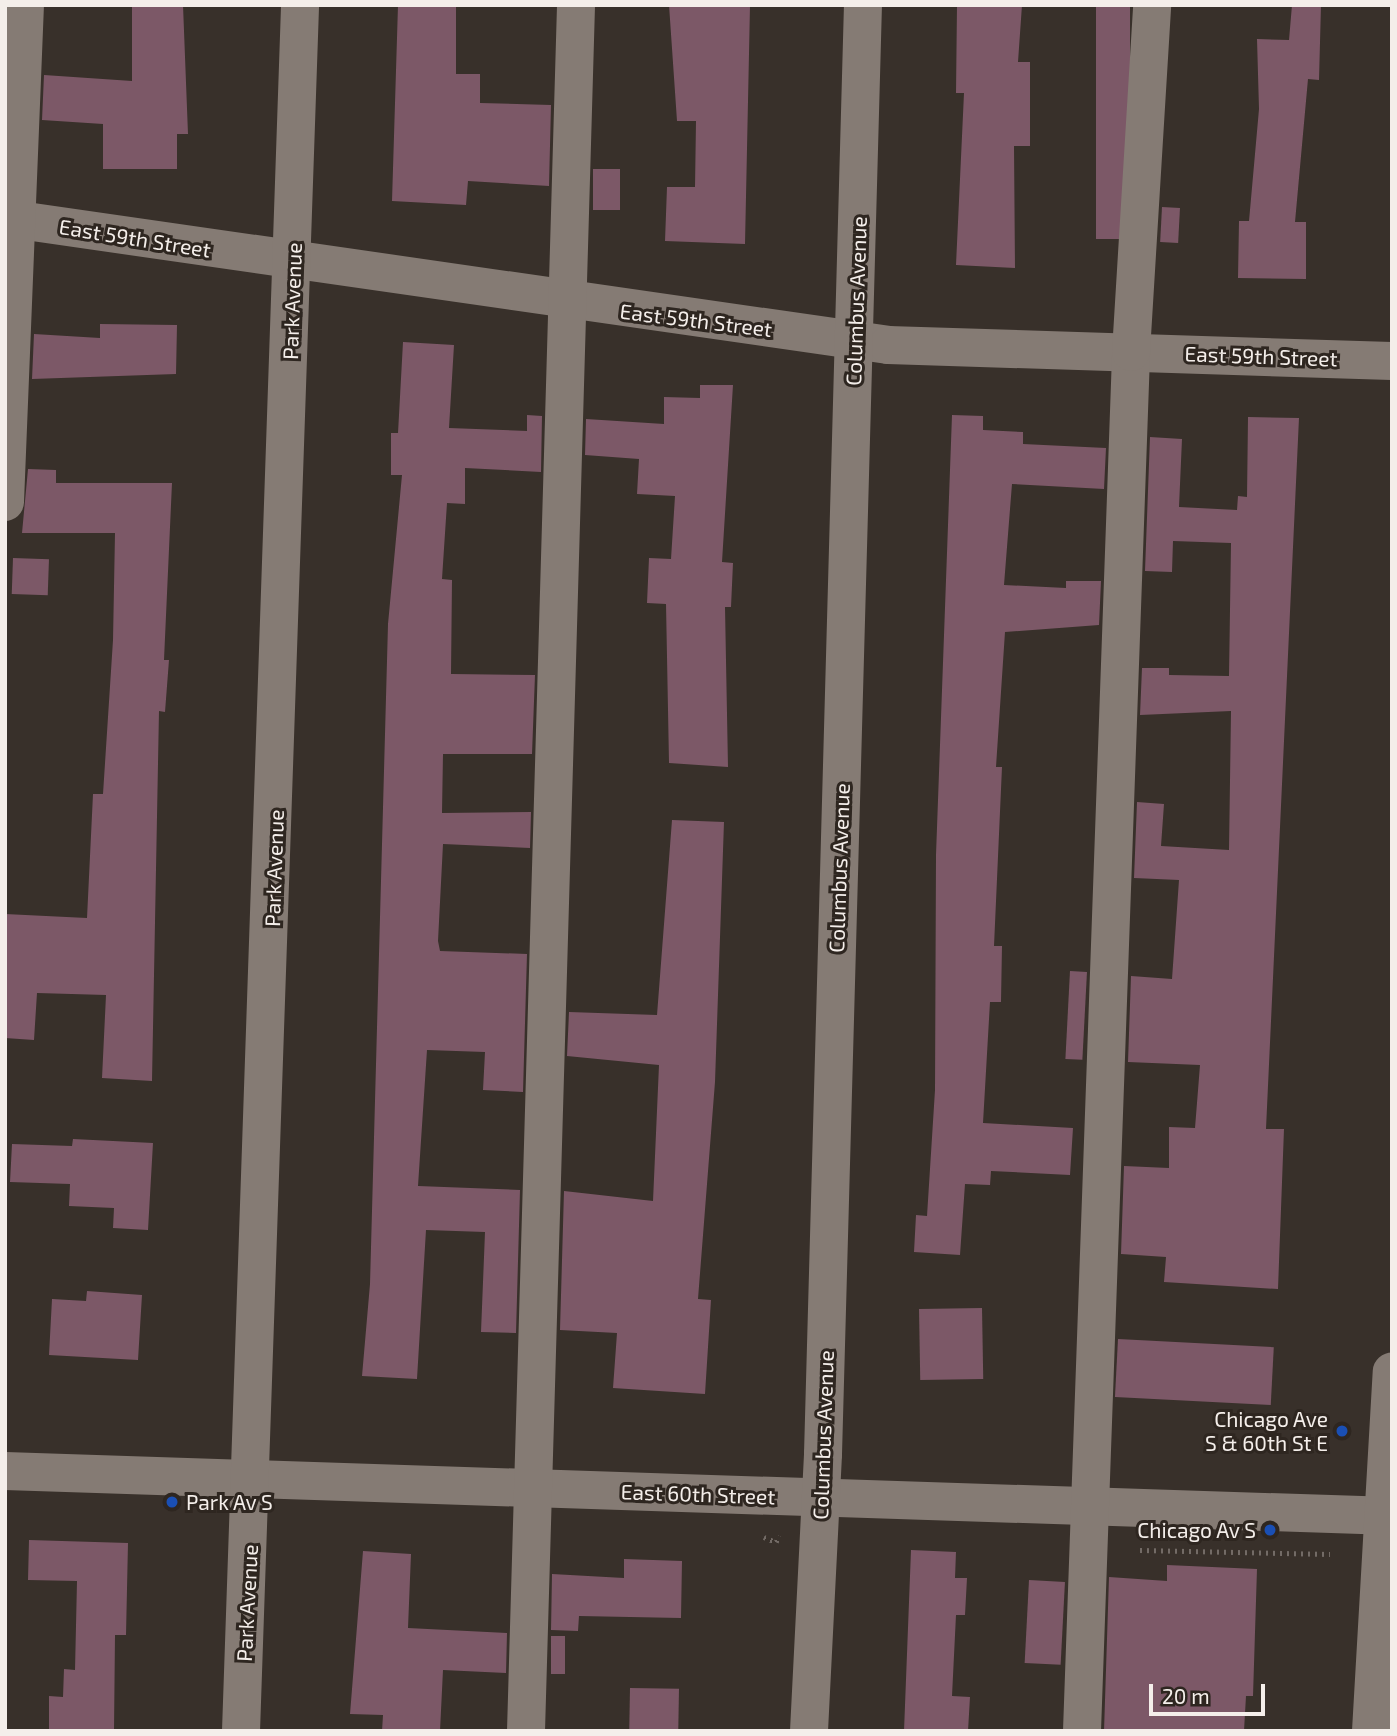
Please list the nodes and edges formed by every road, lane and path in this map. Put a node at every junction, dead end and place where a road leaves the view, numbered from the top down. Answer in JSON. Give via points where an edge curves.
{"nodes":[{"id":1,"x":24,"y":5,"type":"edge"},
{"id":2,"x":300,"y":5,"type":"edge"},
{"id":3,"x":576,"y":5,"type":"edge"},
{"id":4,"x":863,"y":5,"type":"edge"},
{"id":5,"x":1152,"y":5,"type":"edge"},
{"id":6,"x":11,"y":219,"type":"edge"},
{"id":7,"x":293,"y":264,"type":"junction"},
{"id":8,"x":569,"y":304,"type":"junction"},
{"id":9,"x":856,"y":341,"type":"junction"},
{"id":10,"x":1131,"y":352,"type":"junction"},
{"id":11,"x":1392,"y":361,"type":"edge"},
{"id":12,"x":5,"y":502,"type":"edge"},
{"id":13,"x":1392,"y":1373,"type":"edge"},
{"id":14,"x":5,"y":1471,"type":"edge"},
{"id":15,"x":254,"y":1479,"type":"junction"},
{"id":16,"x":537,"y":1488,"type":"junction"},
{"id":17,"x":822,"y":1497,"type":"junction"},
{"id":18,"x":1094,"y":1506,"type":"junction"},
{"id":19,"x":1388,"y":1516,"type":"edge"},
{"id":20,"x":241,"y":1731,"type":"edge"},
{"id":21,"x":526,"y":1731,"type":"edge"},
{"id":22,"x":809,"y":1731,"type":"edge"},
{"id":23,"x":1082,"y":1731,"type":"edge"},
{"id":24,"x":1371,"y":1731,"type":"edge"}],
"edges":[{"from":1,"to":6,"type":"street"},
{"from":2,"to":7,"type":"street","name":"Park Avenue"},
{"from":3,"to":8,"type":"street"},
{"from":4,"to":9,"type":"street","name":"Columbus Avenue"},
{"from":5,"to":10,"type":"street"},
{"from":6,"to":7,"type":"street","name":"East 59th Street"},
{"from":6,"to":12,"type":"street"},
{"from":7,"to":8,"type":"street","name":"East 59th Street"},
{"from":7,"to":15,"type":"street","name":"Park Avenue"},
{"from":8,"to":9,"type":"street","name":"East 59th Street"},
{"from":8,"to":16,"type":"street"},
{"from":9,"to":10,"type":"street","name":"East 59th Street"},
{"from":9,"to":17,"type":"street","name":"Columbus Avenue"},
{"from":10,"to":11,"type":"street","name":"East 59th Street"},
{"from":10,"to":18,"type":"street"},
{"from":13,"to":19,"type":"street"},
{"from":14,"to":15,"type":"street","name":"East 60th Street"},
{"from":15,"to":16,"type":"street","name":"East 60th Street"},
{"from":15,"to":20,"type":"street","name":"Park Avenue"},
{"from":16,"to":17,"type":"street","name":"East 60th Street"},
{"from":16,"to":21,"type":"street"},
{"from":17,"to":18,"type":"street","name":"East 60th Street"},
{"from":17,"to":22,"type":"street","name":"Columbus Avenue"},
{"from":18,"to":19,"type":"street","name":"East 60th Street"},
{"from":18,"to":23,"type":"street"},
{"from":19,"to":24,"type":"street"}]}
